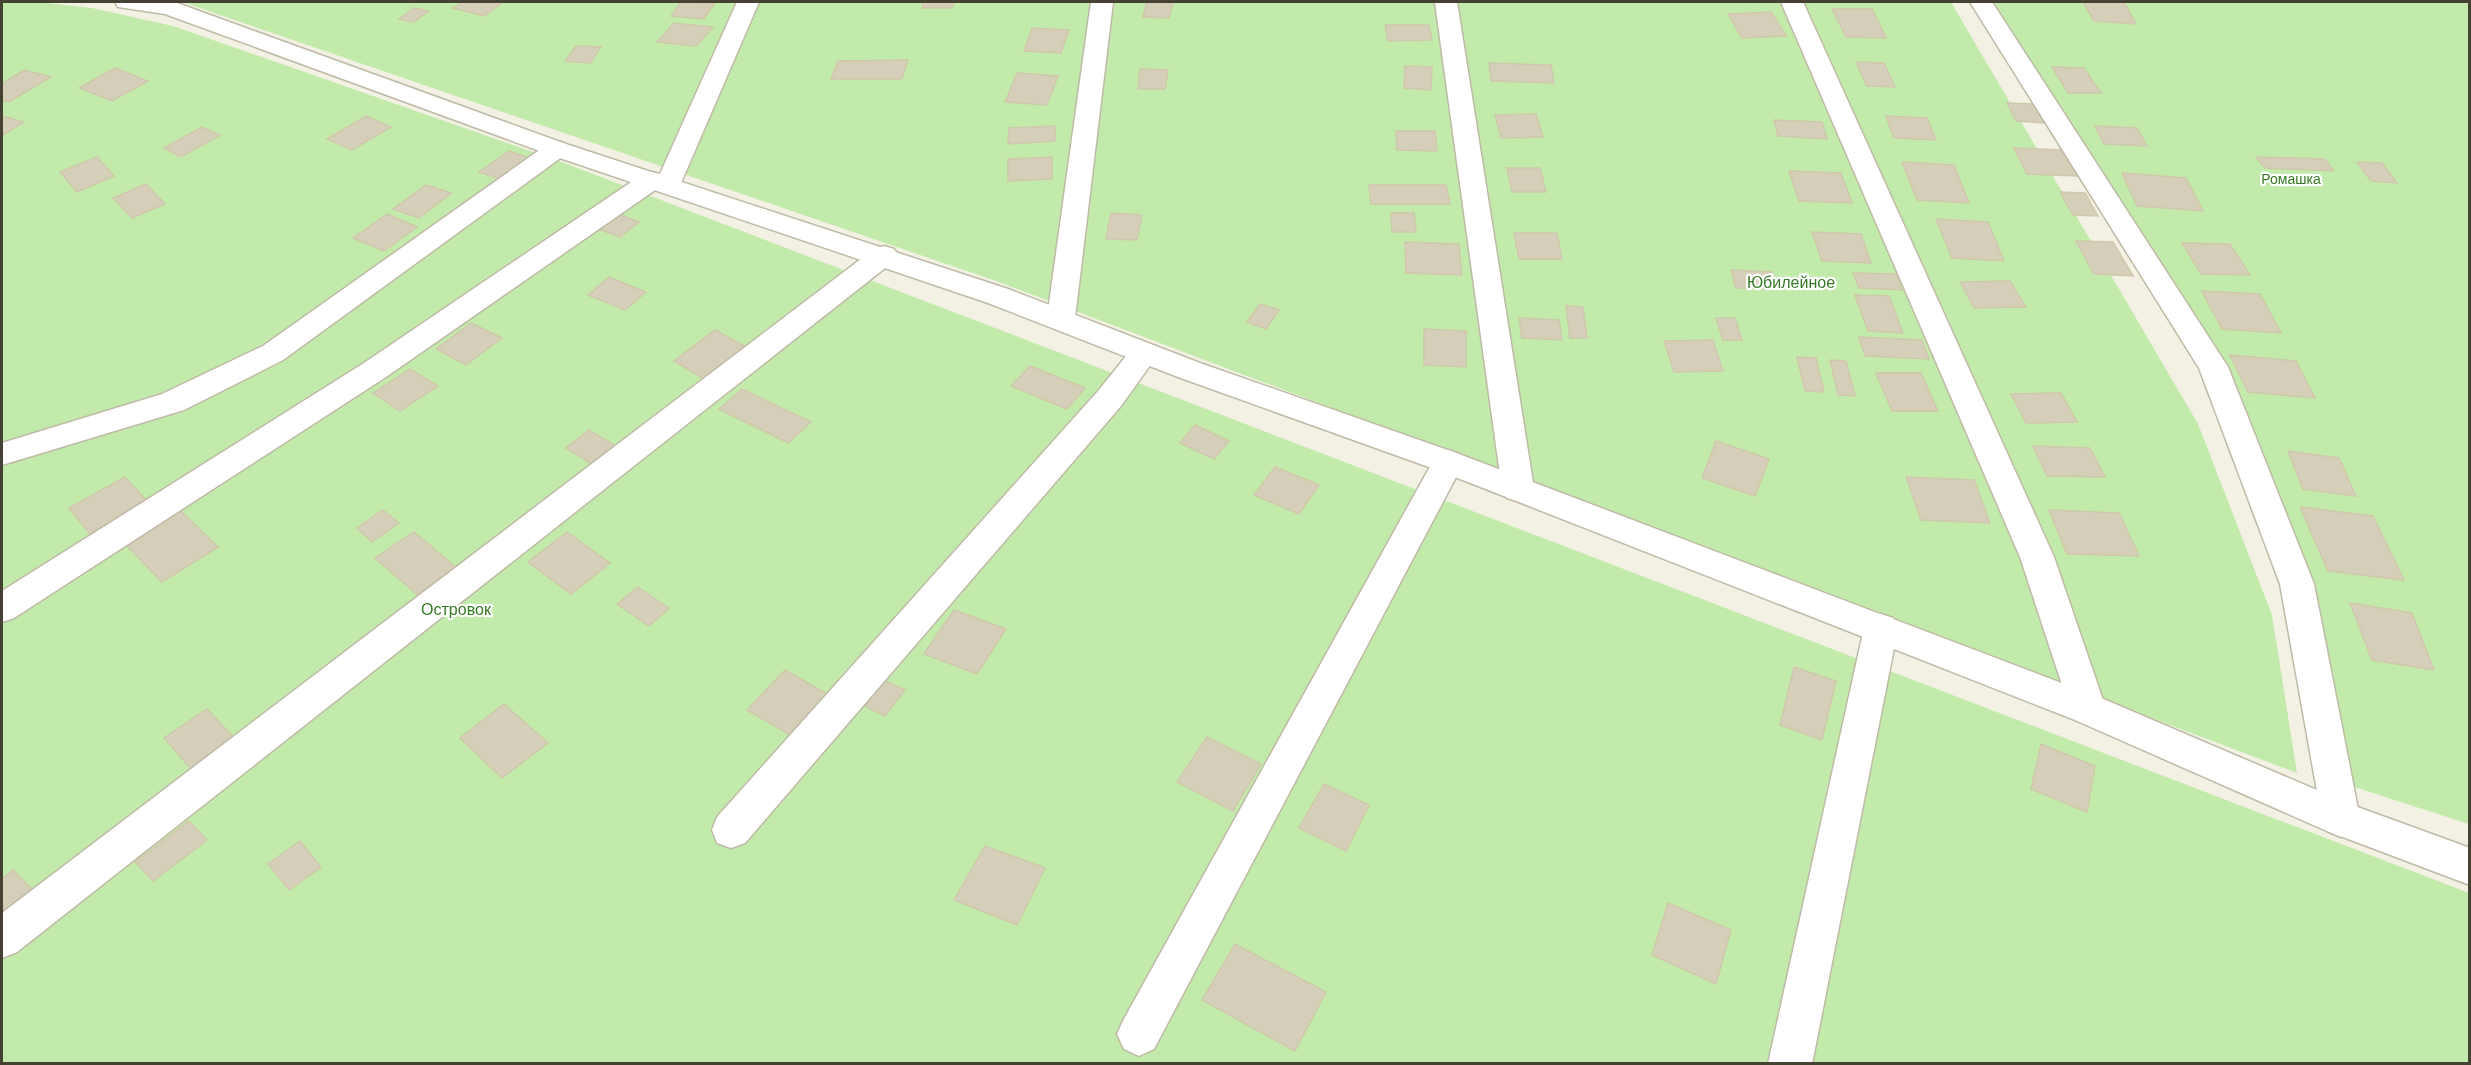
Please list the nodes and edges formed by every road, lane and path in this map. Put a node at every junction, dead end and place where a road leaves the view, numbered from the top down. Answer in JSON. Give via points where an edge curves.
{"nodes":[{"id":1,"x":126,"y":2,"type":"edge"},
{"id":2,"x":748,"y":2,"type":"edge"},
{"id":3,"x":1102,"y":2,"type":"edge"},
{"id":4,"x":1446,"y":2,"type":"edge"},
{"id":5,"x":1792,"y":2,"type":"edge"},
{"id":6,"x":1981,"y":2,"type":"edge"},
{"id":7,"x":174,"y":5,"type":"edge"},
{"id":8,"x":557,"y":148,"type":"junction"},
{"id":9,"x":661,"y":182,"type":"junction"},
{"id":10,"x":884,"y":255,"type":"junction"},
{"id":11,"x":1061,"y":318,"type":"junction"},
{"id":12,"x":1144,"y":352,"type":"junction"},
{"id":13,"x":2,"y":454,"type":"edge"},
{"id":14,"x":1448,"y":462,"type":"junction"},
{"id":15,"x":1518,"y":489,"type":"junction"},
{"id":16,"x":2,"y":608,"type":"edge"},
{"id":17,"x":1881,"y":628,"type":"junction"},
{"id":18,"x":2088,"y":709,"type":"junction"},
{"id":19,"x":2341,"y":819,"type":"junction"},
{"id":20,"x":730,"y":830,"type":"dead end"},
{"id":21,"x":2469,"y":867,"type":"edge"},
{"id":22,"x":2,"y":938,"type":"edge"},
{"id":23,"x":1139,"y":1034,"type":"dead end"},
{"id":24,"x":1790,"y":1064,"type":"edge"}],
"edges":[{"from":1,"to":7,"type":"street"},
{"from":2,"to":9,"type":"street"},
{"from":3,"to":11,"type":"street"},
{"from":4,"to":15,"type":"street"},
{"from":5,"to":18,"type":"street","via":[[2037,557]]},
{"from":6,"to":19,"type":"street","via":[[2213,367],[2297,584]]},
{"from":7,"to":8,"type":"street"},
{"from":8,"to":9,"type":"street"},
{"from":8,"to":13,"type":"street","via":[[273,353],[173,402]]},
{"from":9,"to":10,"type":"street"},
{"from":9,"to":16,"type":"street"},
{"from":10,"to":11,"type":"street"},
{"from":10,"to":22,"type":"street"},
{"from":11,"to":12,"type":"street"},
{"from":12,"to":14,"type":"street"},
{"from":12,"to":20,"type":"street","via":[[1110,398]]},
{"from":14,"to":15,"type":"street"},
{"from":14,"to":23,"type":"street"},
{"from":15,"to":17,"type":"street"},
{"from":17,"to":18,"type":"street"},
{"from":17,"to":24,"type":"street"},
{"from":18,"to":19,"type":"street"},
{"from":19,"to":21,"type":"street"}]}
